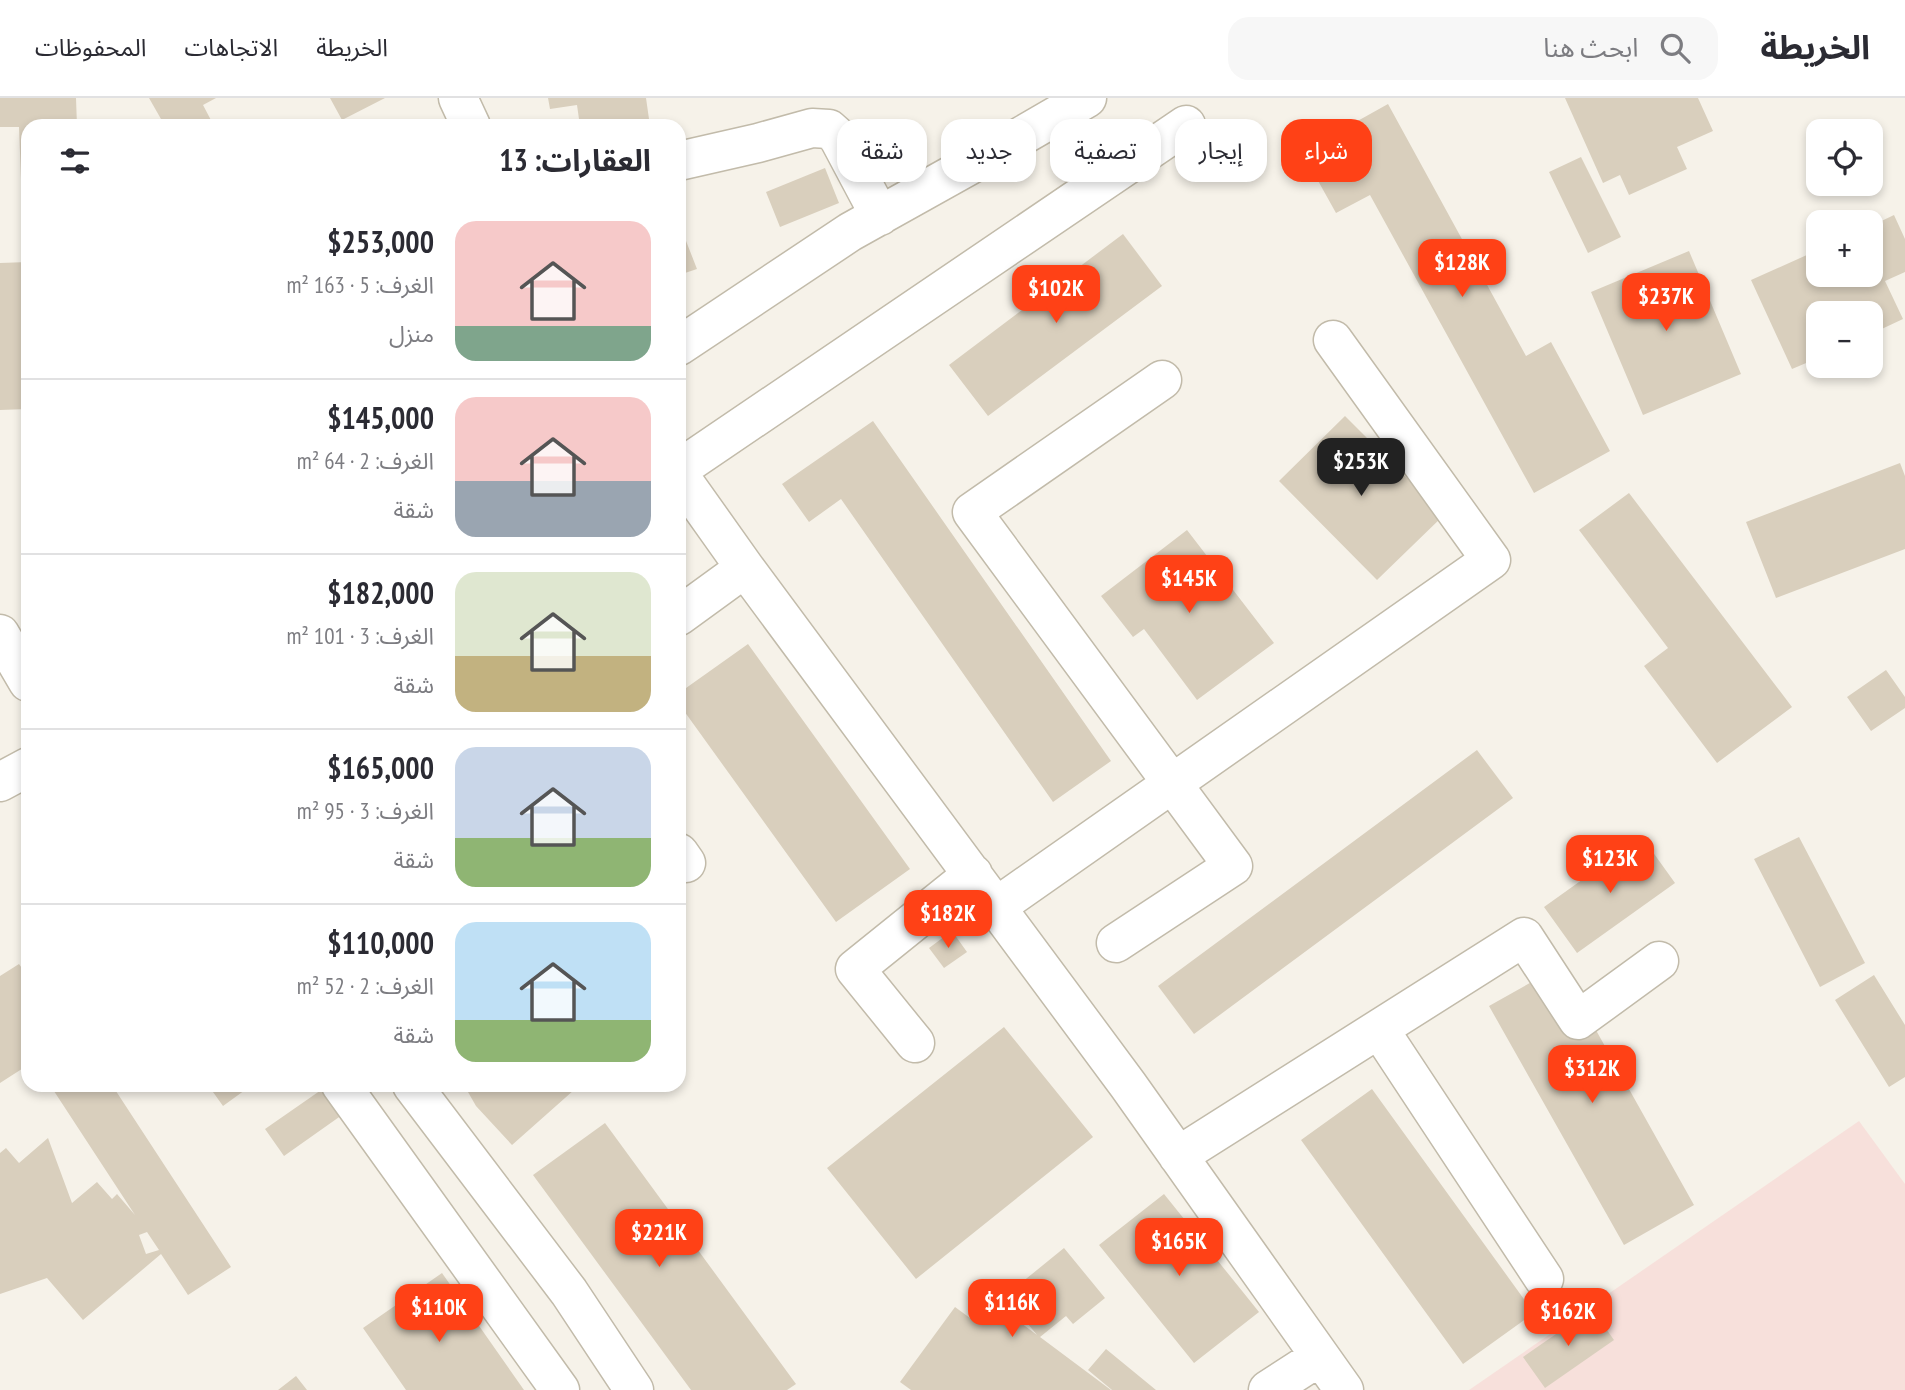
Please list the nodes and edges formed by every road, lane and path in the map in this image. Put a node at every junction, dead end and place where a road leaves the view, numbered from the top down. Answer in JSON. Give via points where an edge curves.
{"nodes":[{"id":1,"x":458,"y":98,"type":"edge"},
{"id":2,"x":1087,"y":98,"type":"edge"},
{"id":3,"x":468,"y":119,"type":"edge"},
{"id":4,"x":1175,"y":132,"type":"edge"},
{"id":5,"x":686,"y":159,"type":"edge"},
{"id":6,"x":880,"y":216,"type":"junction"},
{"id":7,"x":1333,"y":340,"type":"dead end"},
{"id":8,"x":686,"y":341,"type":"edge"},
{"id":9,"x":1162,"y":380,"type":"dead end"},
{"id":10,"x":686,"y":464,"type":"edge"},
{"id":11,"x":686,"y":485,"type":"edge"},
{"id":12,"x":745,"y":568,"type":"junction"},
{"id":13,"x":686,"y":611,"type":"edge"},
{"id":14,"x":0,"y":634,"type":"edge"},
{"id":15,"x":21,"y":670,"type":"edge"},
{"id":16,"x":21,"y":771,"type":"edge"},
{"id":17,"x":0,"y":782,"type":"edge"},
{"id":18,"x":1173,"y":783,"type":"junction"},
{"id":19,"x":973,"y":874,"type":"junction"},
{"id":20,"x":996,"y":906,"type":"junction"},
{"id":21,"x":1116,"y":943,"type":"dead end"},
{"id":22,"x":1659,"y":961,"type":"dead end"},
{"id":23,"x":1379,"y":1029,"type":"junction"},
{"id":24,"x":915,"y":1043,"type":"dead end"},
{"id":25,"x":346,"y":1092,"type":"edge"},
{"id":26,"x":417,"y":1092,"type":"edge"},
{"id":27,"x":1178,"y":1156,"type":"junction"},
{"id":28,"x":1544,"y":1279,"type":"dead end"},
{"id":29,"x":1319,"y":1357,"type":"junction"},
{"id":30,"x":560,"y":1390,"type":"edge"},
{"id":31,"x":634,"y":1390,"type":"edge"},
{"id":32,"x":1268,"y":1390,"type":"edge"},
{"id":33,"x":1344,"y":1390,"type":"edge"}],
"edges":[{"from":1,"to":3,"type":"street"},
{"from":2,"to":6,"type":"street"},
{"from":4,"to":10,"type":"street"},
{"from":5,"to":6,"type":"street","via":[[812,128],[829,129],[838,137]]},
{"from":6,"to":8,"type":"street"},
{"from":7,"to":18,"type":"street","via":[[1490,560]]},
{"from":9,"to":18,"type":"street","via":[[972,512]]},
{"from":11,"to":12,"type":"street"},
{"from":12,"to":13,"type":"street"},
{"from":12,"to":19,"type":"street"},
{"from":14,"to":15,"type":"street"},
{"from":16,"to":17,"type":"street"},
{"from":18,"to":20,"type":"street"},
{"from":18,"to":21,"type":"street","via":[[1233,866]]},
{"from":19,"to":20,"type":"street"},
{"from":19,"to":24,"type":"street","via":[[855,969]]},
{"from":20,"to":27,"type":"street"},
{"from":22,"to":23,"type":"street","via":[[1578,1020],[1524,937]]},
{"from":23,"to":27,"type":"street"},
{"from":23,"to":28,"type":"street"},
{"from":25,"to":30,"type":"street"},
{"from":26,"to":31,"type":"street","via":[[569,1292]]},
{"from":27,"to":29,"type":"street"},
{"from":29,"to":32,"type":"street"},
{"from":29,"to":33,"type":"street"}]}
